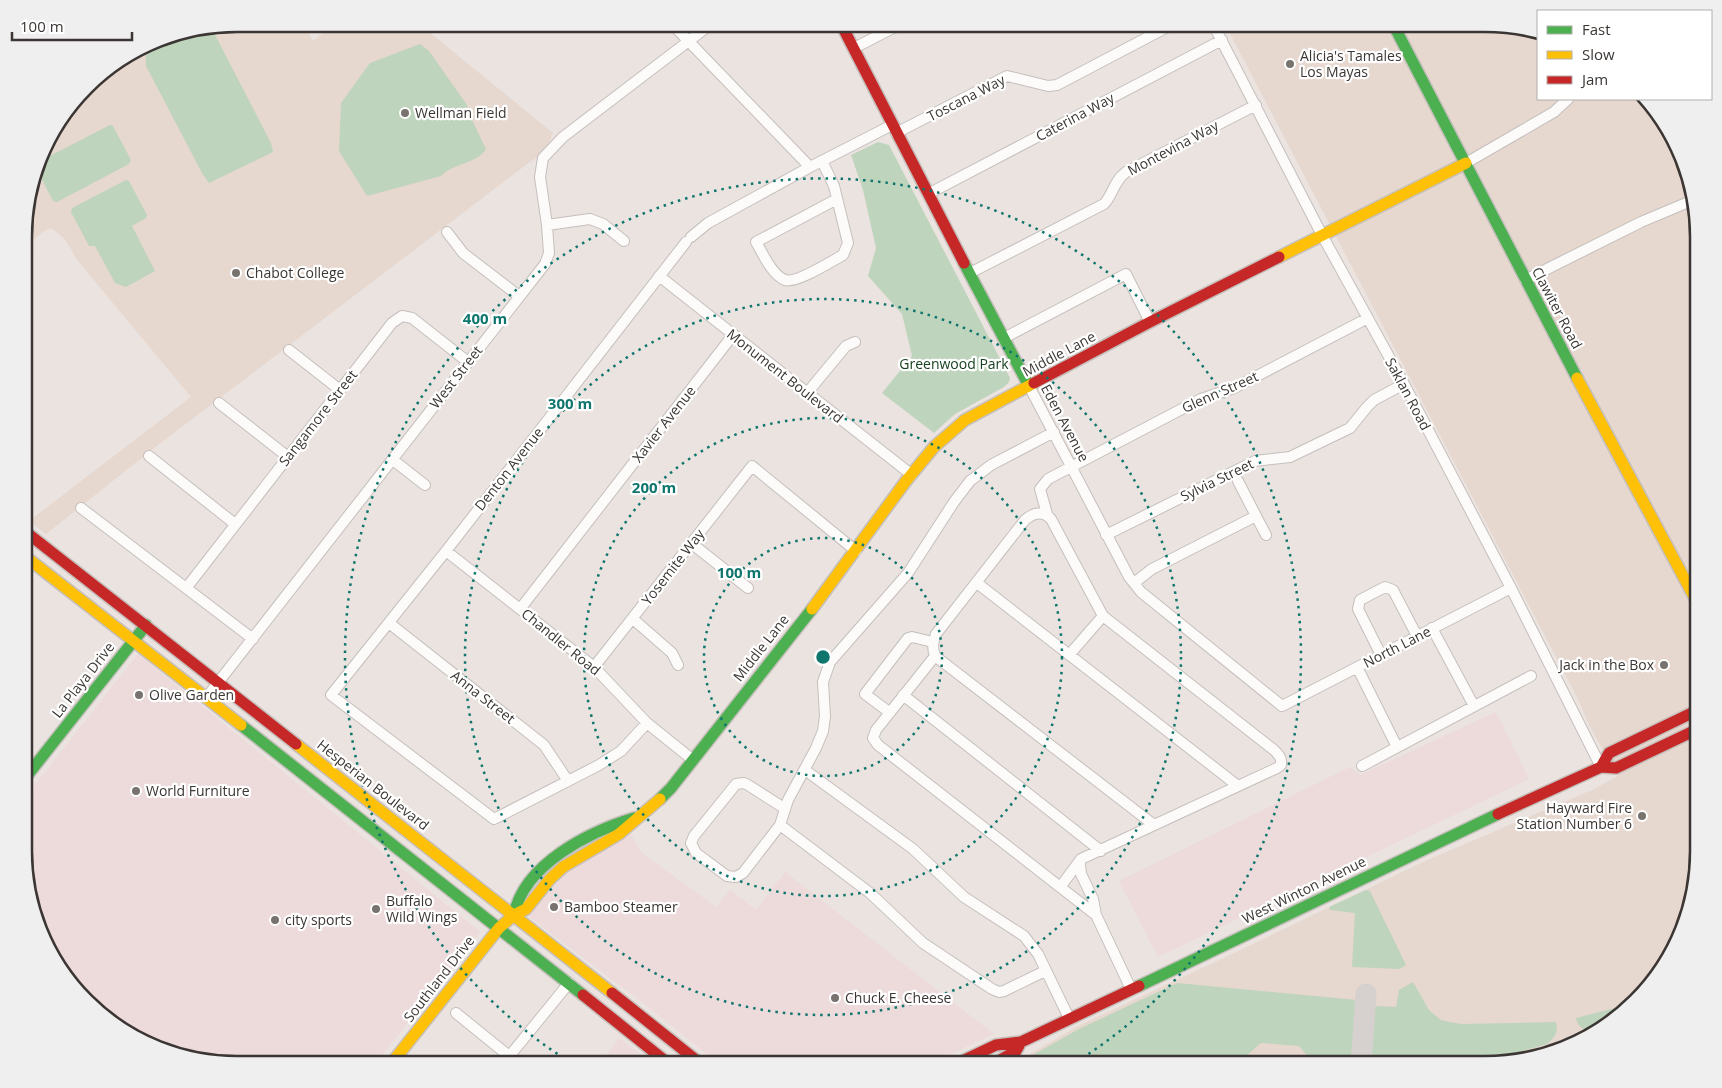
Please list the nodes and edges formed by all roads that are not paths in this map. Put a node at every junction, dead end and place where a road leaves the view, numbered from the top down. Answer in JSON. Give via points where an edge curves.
{"nodes":[{"id":1,"x":680,"y":32,"type":"edge"},
{"id":2,"x":700,"y":32,"type":"edge"},
{"id":3,"x":845,"y":32,"type":"edge"},
{"id":4,"x":885,"y":32,"type":"edge"},
{"id":5,"x":1158,"y":32,"type":"edge"},
{"id":6,"x":1218,"y":32,"type":"edge"},
{"id":7,"x":1397,"y":32,"type":"edge"},
{"id":8,"x":1222,"y":40,"type":"junction"},
{"id":9,"x":688,"y":41,"type":"junction"},
{"id":10,"x":854,"y":48,"type":"junction"},
{"id":11,"x":1567,"y":100,"type":"edge"},
{"id":12,"x":1256,"y":105,"type":"junction"},
{"id":13,"x":894,"y":129,"type":"junction"},
{"id":14,"x":822,"y":161,"type":"junction"},
{"id":15,"x":1466,"y":164,"type":"junction"},
{"id":16,"x":810,"y":167,"type":"junction"},
{"id":17,"x":928,"y":194,"type":"junction"},
{"id":18,"x":837,"y":198,"type":"junction"},
{"id":19,"x":1687,"y":203,"type":"edge"},
{"id":20,"x":547,"y":225,"type":"junction"},
{"id":21,"x":447,"y":232,"type":"dead end"},
{"id":22,"x":1322,"y":235,"type":"junction"},
{"id":23,"x":624,"y":241,"type":"dead end"},
{"id":24,"x":970,"y":273,"type":"junction"},
{"id":25,"x":658,"y":276,"type":"junction"},
{"id":26,"x":1525,"y":280,"type":"junction"},
{"id":27,"x":519,"y":296,"type":"junction"},
{"id":28,"x":1368,"y":318,"type":"junction"},
{"id":29,"x":1150,"y":322,"type":"junction"},
{"id":30,"x":733,"y":335,"type":"junction"},
{"id":31,"x":1004,"y":338,"type":"junction"},
{"id":32,"x":855,"y":342,"type":"dead end"},
{"id":33,"x":289,"y":350,"type":"dead end"},
{"id":34,"x":468,"y":362,"type":"junction"},
{"id":35,"x":1404,"y":384,"type":"junction"},
{"id":36,"x":1029,"y":386,"type":"junction"},
{"id":37,"x":340,"y":390,"type":"junction"},
{"id":38,"x":807,"y":393,"type":"junction"},
{"id":39,"x":219,"y":403,"type":"dead end"},
{"id":40,"x":1054,"y":432,"type":"junction"},
{"id":41,"x":149,"y":456,"type":"dead end"},
{"id":42,"x":288,"y":457,"type":"junction"},
{"id":43,"x":393,"y":460,"type":"junction"},
{"id":44,"x":1071,"y":466,"type":"junction"},
{"id":45,"x":912,"y":475,"type":"junction"},
{"id":46,"x":1238,"y":480,"type":"dead end"},
{"id":47,"x":425,"y":485,"type":"dead end"},
{"id":48,"x":81,"y":508,"type":"dead end"},
{"id":49,"x":1047,"y":514,"type":"junction"},
{"id":50,"x":1256,"y":516,"type":"junction"},
{"id":51,"x":235,"y":524,"type":"junction"},
{"id":52,"x":1106,"y":535,"type":"junction"},
{"id":53,"x":1266,"y":535,"type":"dead end"},
{"id":54,"x":32,"y":537,"type":"edge"},
{"id":55,"x":691,"y":543,"type":"junction"},
{"id":56,"x":446,"y":551,"type":"junction"},
{"id":57,"x":856,"y":551,"type":"junction"},
{"id":58,"x":32,"y":562,"type":"edge"},
{"id":59,"x":977,"y":583,"type":"junction"},
{"id":60,"x":1134,"y":583,"type":"junction"},
{"id":61,"x":187,"y":587,"type":"junction"},
{"id":62,"x":748,"y":588,"type":"dead end"},
{"id":63,"x":1511,"y":588,"type":"junction"},
{"id":64,"x":1690,"y":589,"type":"edge"},
{"id":65,"x":520,"y":609,"type":"junction"},
{"id":66,"x":1103,"y":616,"type":"junction"},
{"id":67,"x":633,"y":619,"type":"junction"},
{"id":68,"x":389,"y":622,"type":"junction"},
{"id":69,"x":146,"y":625,"type":"junction"},
{"id":70,"x":1432,"y":628,"type":"junction"},
{"id":71,"x":1417,"y":636,"type":"junction"},
{"id":72,"x":254,"y":639,"type":"junction"},
{"id":73,"x":133,"y":641,"type":"junction"},
{"id":74,"x":933,"y":642,"type":"junction"},
{"id":75,"x":1069,"y":655,"type":"junction"},
{"id":76,"x":1381,"y":655,"type":"junction"},
{"id":77,"x":935,"y":656,"type":"junction"},
{"id":78,"x":678,"y":665,"type":"dead end"},
{"id":79,"x":594,"y":667,"type":"junction"},
{"id":80,"x":1357,"y":667,"type":"junction"},
{"id":81,"x":1531,"y":676,"type":"dead end"},
{"id":82,"x":219,"y":683,"type":"junction"},
{"id":83,"x":902,"y":696,"type":"junction"},
{"id":84,"x":206,"y":698,"type":"junction"},
{"id":85,"x":1282,"y":706,"type":"joint"},
{"id":86,"x":1474,"y":706,"type":"junction"},
{"id":87,"x":889,"y":712,"type":"junction"},
{"id":88,"x":1690,"y":714,"type":"edge"},
{"id":89,"x":647,"y":722,"type":"junction"},
{"id":90,"x":1690,"y":733,"type":"edge"},
{"id":91,"x":1397,"y":747,"type":"junction"},
{"id":92,"x":693,"y":760,"type":"junction"},
{"id":93,"x":1362,"y":766,"type":"dead end"},
{"id":94,"x":1601,"y":767,"type":"junction"},
{"id":95,"x":32,"y":769,"type":"edge"},
{"id":96,"x":805,"y":770,"type":"junction"},
{"id":97,"x":568,"y":781,"type":"junction"},
{"id":98,"x":1238,"y":786,"type":"junction"},
{"id":99,"x":784,"y":808,"type":"junction"},
{"id":100,"x":780,"y":825,"type":"junction"},
{"id":101,"x":1154,"y":825,"type":"junction"},
{"id":102,"x":1101,"y":851,"type":"junction"},
{"id":103,"x":1081,"y":859,"type":"junction"},
{"id":104,"x":1061,"y":886,"type":"junction"},
{"id":105,"x":514,"y":915,"type":"junction"},
{"id":106,"x":1096,"y":915,"type":"junction"},
{"id":107,"x":499,"y":928,"type":"junction"},
{"id":108,"x":1045,"y":971,"type":"junction"},
{"id":109,"x":569,"y":982,"type":"junction"},
{"id":110,"x":1131,"y":989,"type":"junction"},
{"id":111,"x":456,"y":1013,"type":"dead end"},
{"id":112,"x":1069,"y":1018,"type":"junction"},
{"id":113,"x":1021,"y":1042,"type":"junction"},
{"id":114,"x":985,"y":1050,"type":"junction"},
{"id":115,"x":397,"y":1056,"type":"edge"},
{"id":116,"x":502,"y":1056,"type":"edge"},
{"id":117,"x":509,"y":1056,"type":"edge"},
{"id":118,"x":659,"y":1056,"type":"edge"},
{"id":119,"x":691,"y":1056,"type":"edge"},
{"id":120,"x":973,"y":1056,"type":"edge"},
{"id":121,"x":984,"y":1056,"type":"edge"},
{"id":122,"x":1007,"y":1056,"type":"edge"}],
"edges":[{"from":1,"to":9,"type":"street"},
{"from":2,"to":9,"type":"street","name":"West Street"},
{"from":3,"to":10,"type":"main road","name":"Eden Avenue"},
{"from":4,"to":10,"type":"street"},
{"from":5,"to":13,"type":"street","name":"Toscana Way","via":[[1056,85],[1007,76]]},
{"from":6,"to":8,"type":"street","name":"Saklan Road"},
{"from":7,"to":15,"type":"main road","name":"Clawiter Road"},
{"from":8,"to":12,"type":"street","name":"Saklan Road"},
{"from":8,"to":17,"type":"street","name":"Caterina Way"},
{"from":9,"to":16,"type":"street"},
{"from":9,"to":20,"type":"street","name":"West Street","via":[[563,137],[543,158],[540,177]]},
{"from":10,"to":13,"type":"main road","name":"Eden Avenue"},
{"from":11,"to":15,"type":"street","via":[[1554,112]]},
{"from":12,"to":22,"type":"street","name":"Saklan Road"},
{"from":12,"to":24,"type":"street","name":"Montevina Way","via":[[1126,172],[1117,179],[1104,204]]},
{"from":13,"to":14,"type":"street","name":"Denton Avenue"},
{"from":13,"to":17,"type":"main road","name":"Eden Avenue"},
{"from":14,"to":16,"type":"street","name":"Denton Avenue"},
{"from":14,"to":18,"type":"street"},
{"from":15,"to":22,"type":"main road","name":"Middle Lane"},
{"from":15,"to":26,"type":"main road","name":"Clawiter Road"},
{"from":16,"to":25,"type":"street","name":"Denton Avenue","via":[[708,224],[689,240]]},
{"from":17,"to":24,"type":"main road","name":"Eden Avenue"},
{"from":18,"to":18,"type":"street","via":[[848,243],[843,255],[795,280],[779,276],[756,242]]},
{"from":19,"to":26,"type":"street"},
{"from":20,"to":23,"type":"street","via":[[590,219],[603,224]]},
{"from":20,"to":27,"type":"street","name":"West Street","via":[[549,253],[545,264]]},
{"from":21,"to":27,"type":"street","via":[[463,253]]},
{"from":22,"to":28,"type":"street","name":"Saklan Road"},
{"from":22,"to":29,"type":"main road","name":"Middle Lane"},
{"from":24,"to":31,"type":"main road","name":"Eden Avenue"},
{"from":25,"to":30,"type":"street","name":"Monument Boulevard"},
{"from":25,"to":56,"type":"street","name":"Denton Avenue"},
{"from":26,"to":64,"type":"main road","name":"Clawiter Road"},
{"from":27,"to":34,"type":"street","name":"West Street"},
{"from":28,"to":35,"type":"street","name":"Saklan Road"},
{"from":28,"to":44,"type":"street","name":"Glenn Street","via":[[1234,388],[1201,399]]},
{"from":29,"to":31,"type":"street","via":[[1126,274]]},
{"from":29,"to":36,"type":"main road","name":"Middle Lane"},
{"from":30,"to":38,"type":"street","name":"Monument Boulevard"},
{"from":30,"to":65,"type":"street","name":"Xavier Avenue"},
{"from":31,"to":36,"type":"main road","name":"Eden Avenue"},
{"from":32,"to":38,"type":"street","via":[[846,346]]},
{"from":33,"to":37,"type":"street"},
{"from":34,"to":37,"type":"street","name":"Sangamore Street","via":[[412,318],[402,316],[392,322]]},
{"from":34,"to":43,"type":"street","name":"West Street"},
{"from":35,"to":52,"type":"street","name":"Sylvia Street","via":[[1374,400],[1350,428],[1290,456],[1255,461]]},
{"from":35,"to":63,"type":"street","name":"Saklan Road"},
{"from":36,"to":40,"type":"street","name":"Eden Avenue"},
{"from":36,"to":45,"type":"main road","name":"Middle Lane","via":[[950,431]]},
{"from":37,"to":42,"type":"street","name":"Sangamore Street"},
{"from":38,"to":45,"type":"street","name":"Monument Boulevard"},
{"from":39,"to":42,"type":"street"},
{"from":40,"to":44,"type":"street","name":"Eden Avenue"},
{"from":40,"to":96,"type":"street","via":[[970,481],[908,573],[830,662],[823,682],[825,716],[822,731]]},
{"from":41,"to":51,"type":"street"},
{"from":42,"to":51,"type":"street","name":"Sangamore Street"},
{"from":43,"to":47,"type":"street"},
{"from":43,"to":72,"type":"street","name":"West Street"},
{"from":44,"to":49,"type":"street","name":"Glenn Street","via":[[1048,479],[1040,489]]},
{"from":44,"to":52,"type":"street","name":"Eden Avenue"},
{"from":45,"to":57,"type":"main road","name":"Middle Lane"},
{"from":46,"to":50,"type":"street"},
{"from":48,"to":61,"type":"street"},
{"from":49,"to":59,"type":"street","via":[[1036,513],[1025,520]]},
{"from":49,"to":66,"type":"street"},
{"from":50,"to":53,"type":"street"},
{"from":50,"to":60,"type":"street","via":[[1152,569]]},
{"from":51,"to":61,"type":"street","name":"Sangamore Street"},
{"from":52,"to":60,"type":"street","name":"Eden Avenue"},
{"from":54,"to":69,"type":"main road","name":"Hesperian Boulevard"},
{"from":55,"to":57,"type":"street","name":"Yosemite Way","via":[[752,466]]},
{"from":55,"to":62,"type":"street"},
{"from":55,"to":67,"type":"street","name":"Yosemite Way"},
{"from":56,"to":65,"type":"street","name":"Chandler Road"},
{"from":56,"to":68,"type":"street","name":"Denton Avenue"},
{"from":57,"to":92,"type":"main road","name":"Middle Lane"},
{"from":58,"to":73,"type":"main road"},
{"from":59,"to":74,"type":"street"},
{"from":59,"to":75,"type":"street"},
{"from":60,"to":85,"type":"street","name":"Eden Avenue"},
{"from":61,"to":72,"type":"street"},
{"from":63,"to":70,"type":"street","name":"North Lane"},
{"from":63,"to":94,"type":"street","name":"Saklan Road"},
{"from":65,"to":79,"type":"street","name":"Chandler Road"},
{"from":66,"to":75,"type":"street"},
{"from":66,"to":98,"type":"street","via":[[1280,756],[1281,765]]},
{"from":67,"to":78,"type":"street","via":[[672,653]]},
{"from":67,"to":79,"type":"street","name":"Yosemite Way"},
{"from":68,"to":97,"type":"street","name":"Anna Street","via":[[544,746]]},
{"from":68,"to":97,"type":"street","name":"Denton Avenue","via":[[331,695],[494,819]]},
{"from":69,"to":73,"type":"main road","name":"La Playa Drive"},
{"from":69,"to":82,"type":"main road","name":"Hesperian Boulevard"},
{"from":70,"to":71,"type":"street","name":"North Lane"},
{"from":70,"to":86,"type":"street"},
{"from":71,"to":76,"type":"street","name":"North Lane"},
{"from":71,"to":76,"type":"street","via":[[1393,590],[1385,588],[1360,600],[1358,609]]},
{"from":72,"to":82,"type":"street","name":"West Street"},
{"from":73,"to":84,"type":"main road"},
{"from":73,"to":95,"type":"main road","name":"La Playa Drive"},
{"from":74,"to":77,"type":"street"},
{"from":74,"to":87,"type":"street","via":[[908,638],[865,694]]},
{"from":75,"to":98,"type":"street"},
{"from":76,"to":80,"type":"street","name":"North Lane"},
{"from":77,"to":83,"type":"street"},
{"from":77,"to":101,"type":"street"},
{"from":79,"to":89,"type":"street","name":"Chandler Road"},
{"from":80,"to":85,"type":"street","name":"North Lane"},
{"from":80,"to":91,"type":"street"},
{"from":81,"to":86,"type":"street"},
{"from":82,"to":84,"type":"street","name":"West Street"},
{"from":82,"to":105,"type":"main road","name":"Hesperian Boulevard"},
{"from":83,"to":87,"type":"street"},
{"from":83,"to":102,"type":"street"},
{"from":84,"to":107,"type":"main road"},
{"from":86,"to":91,"type":"street"},
{"from":87,"to":104,"type":"street","via":[[873,734],[878,745]]},
{"from":88,"to":94,"type":"main road","name":"West Winton Avenue","via":[[1609,753]]},
{"from":89,"to":92,"type":"street","name":"Chandler Road"},
{"from":89,"to":97,"type":"street","via":[[621,751]]},
{"from":90,"to":94,"type":"main road","name":"West Winton Avenue","via":[[1616,768]]},
{"from":91,"to":93,"type":"street"},
{"from":92,"to":105,"type":"main road","name":"Middle Lane","via":[[664,795],[618,834],[563,867],[526,910]]},
{"from":94,"to":110,"type":"main road","name":"West Winton Avenue"},
{"from":96,"to":99,"type":"street"},
{"from":96,"to":108,"type":"street","via":[[913,849],[958,893],[1024,936]]},
{"from":98,"to":101,"type":"street"},
{"from":99,"to":100,"type":"street"},
{"from":99,"to":100,"type":"street","via":[[748,785],[736,784],[694,836],[692,847],[724,874],[736,877],[743,873]]},
{"from":100,"to":108,"type":"street","via":[[870,893],[923,943],[992,989],[1004,991]]},
{"from":101,"to":102,"type":"street"},
{"from":102,"to":103,"type":"street"},
{"from":103,"to":104,"type":"street"},
{"from":103,"to":106,"type":"street","via":[[1081,874],[1093,899]]},
{"from":104,"to":106,"type":"street"},
{"from":105,"to":107,"type":"main road","name":"Southland Drive"},
{"from":105,"to":119,"type":"main road","name":"Hesperian Boulevard"},
{"from":106,"to":110,"type":"street"},
{"from":107,"to":109,"type":"main road"},
{"from":107,"to":115,"type":"main road","name":"Southland Drive"},
{"from":108,"to":112,"type":"street"},
{"from":109,"to":117,"type":"street"},
{"from":109,"to":118,"type":"main road"},
{"from":110,"to":112,"type":"main road","name":"West Winton Avenue"},
{"from":111,"to":116,"type":"street"},
{"from":112,"to":113,"type":"main road","name":"West Winton Avenue"},
{"from":113,"to":114,"type":"main road","name":"West Winton Avenue","via":[[1010,1041]]},
{"from":113,"to":122,"type":"main road","name":"West Winton Avenue","via":[[1016,1051]]},
{"from":114,"to":120,"type":"main road","name":"West Winton Avenue"},
{"from":114,"to":121,"type":"main road"}]}
